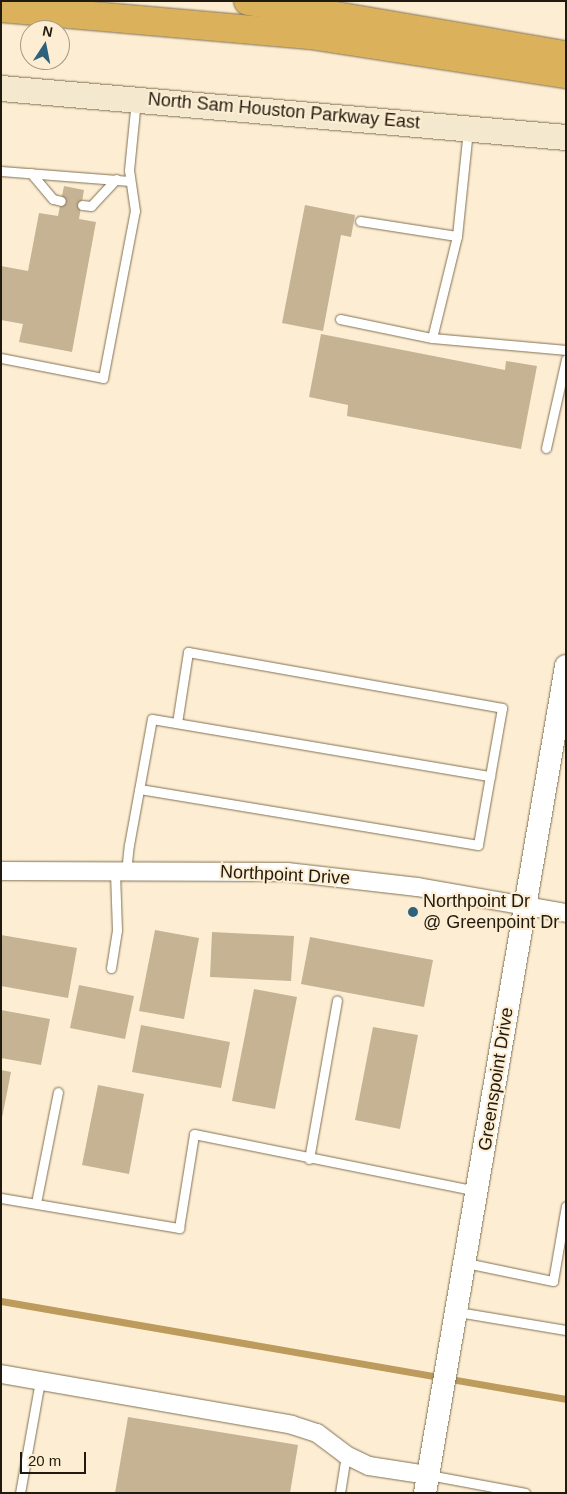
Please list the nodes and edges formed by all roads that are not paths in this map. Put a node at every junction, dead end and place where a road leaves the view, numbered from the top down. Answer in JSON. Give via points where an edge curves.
{"nodes":[{"id":1,"x":248,"y":1,"type":"edge"},
{"id":2,"x":1,"y":8,"type":"edge"},
{"id":3,"x":504,"y":54,"type":"junction"},
{"id":4,"x":566,"y":56,"type":"edge"},
{"id":5,"x":566,"y":74,"type":"edge"},
{"id":6,"x":1,"y":88,"type":"edge"},
{"id":7,"x":136,"y":98,"type":"junction"},
{"id":8,"x":469,"y":128,"type":"junction"},
{"id":9,"x":566,"y":137,"type":"edge"},
{"id":10,"x":1,"y":171,"type":"edge"},
{"id":11,"x":31,"y":173,"type":"junction"},
{"id":12,"x":116,"y":180,"type":"junction"},
{"id":13,"x":130,"y":181,"type":"junction"},
{"id":14,"x":61,"y":201,"type":"dead end"},
{"id":15,"x":82,"y":205,"type":"dead end"},
{"id":16,"x":360,"y":221,"type":"dead end"},
{"id":17,"x":457,"y":236,"type":"junction"},
{"id":18,"x":340,"y":319,"type":"dead end"},
{"id":19,"x":432,"y":338,"type":"junction"},
{"id":20,"x":566,"y":350,"type":"edge"},
{"id":21,"x":1,"y":358,"type":"edge"},
{"id":22,"x":566,"y":359,"type":"edge"},
{"id":23,"x":546,"y":448,"type":"dead end"},
{"id":24,"x":566,"y":666,"type":"edge"},
{"id":25,"x":176,"y":723,"type":"junction"},
{"id":26,"x":490,"y":776,"type":"junction"},
{"id":27,"x":140,"y":789,"type":"junction"},
{"id":28,"x":1,"y":871,"type":"edge"},
{"id":29,"x":120,"y":872,"type":"junction"},
{"id":30,"x":525,"y":906,"type":"junction"},
{"id":31,"x":566,"y":913,"type":"edge"},
{"id":32,"x":111,"y":968,"type":"dead end"},
{"id":33,"x":337,"y":1000,"type":"dead end"},
{"id":34,"x":58,"y":1092,"type":"dead end"},
{"id":35,"x":309,"y":1158,"type":"junction"},
{"id":36,"x":478,"y":1192,"type":"junction"},
{"id":37,"x":1,"y":1198,"type":"edge"},
{"id":38,"x":36,"y":1203,"type":"junction"},
{"id":39,"x":566,"y":1206,"type":"edge"},
{"id":40,"x":466,"y":1263,"type":"junction"},
{"id":41,"x":457,"y":1318,"type":"junction"},
{"id":42,"x":566,"y":1330,"type":"edge"},
{"id":43,"x":1,"y":1374,"type":"edge"},
{"id":44,"x":40,"y":1381,"type":"junction"},
{"id":45,"x":346,"y":1455,"type":"junction"},
{"id":46,"x":427,"y":1484,"type":"edge"},
{"id":47,"x":20,"y":1493,"type":"edge"},
{"id":48,"x":340,"y":1493,"type":"edge"},
{"id":49,"x":525,"y":1493,"type":"edge"}],
"edges":[{"from":1,"to":3,"type":"highway"},
{"from":2,"to":3,"type":"highway"},
{"from":3,"to":4,"type":"highway"},
{"from":3,"to":5,"type":"highway"},
{"from":6,"to":7,"type":"main road","name":"North Sam Houston Parkway East"},
{"from":7,"to":8,"type":"main road","name":"North Sam Houston Parkway East"},
{"from":7,"to":13,"type":"lane","via":[[128,170]]},
{"from":8,"to":9,"type":"main road","name":"North Sam Houston Parkway East"},
{"from":8,"to":17,"type":"lane"},
{"from":10,"to":11,"type":"lane"},
{"from":11,"to":12,"type":"lane"},
{"from":11,"to":14,"type":"lane","via":[[53,199]]},
{"from":12,"to":13,"type":"lane"},
{"from":12,"to":15,"type":"lane","via":[[91,206]]},
{"from":13,"to":21,"type":"lane","via":[[135,211],[103,378]]},
{"from":16,"to":17,"type":"lane"},
{"from":17,"to":19,"type":"lane"},
{"from":18,"to":19,"type":"lane"},
{"from":19,"to":20,"type":"lane"},
{"from":22,"to":23,"type":"lane"},
{"from":24,"to":30,"type":"street","name":"Greenspoint Drive"},
{"from":25,"to":26,"type":"lane"},
{"from":25,"to":26,"type":"lane","via":[[188,652],[502,708]]},
{"from":25,"to":27,"type":"lane","via":[[152,719]]},
{"from":26,"to":27,"type":"lane","via":[[478,845]]},
{"from":27,"to":29,"type":"lane"},
{"from":28,"to":29,"type":"street","name":"Northpoint Drive"},
{"from":29,"to":30,"type":"street","name":"Northpoint Drive","via":[[287,872],[417,887]]},
{"from":29,"to":32,"type":"lane"},
{"from":30,"to":31,"type":"street","name":"Northpoint Drive"},
{"from":30,"to":36,"type":"street","name":"Greenspoint Drive"},
{"from":33,"to":35,"type":"lane"},
{"from":34,"to":38,"type":"lane"},
{"from":35,"to":36,"type":"lane"},
{"from":35,"to":38,"type":"lane","via":[[194,1134],[179,1228]]},
{"from":36,"to":40,"type":"street","name":"Greenspoint Drive"},
{"from":37,"to":38,"type":"lane"},
{"from":39,"to":40,"type":"lane","via":[[553,1281]]},
{"from":40,"to":41,"type":"street","name":"Greenspoint Drive"},
{"from":41,"to":42,"type":"lane"},
{"from":41,"to":46,"type":"street","name":"Greenspoint Drive"},
{"from":43,"to":44,"type":"street"},
{"from":44,"to":45,"type":"street","via":[[292,1425],[317,1433]]},
{"from":44,"to":47,"type":"lane"},
{"from":45,"to":46,"type":"street","via":[[369,1466]]},
{"from":45,"to":48,"type":"lane"},
{"from":46,"to":49,"type":"lane"}]}
